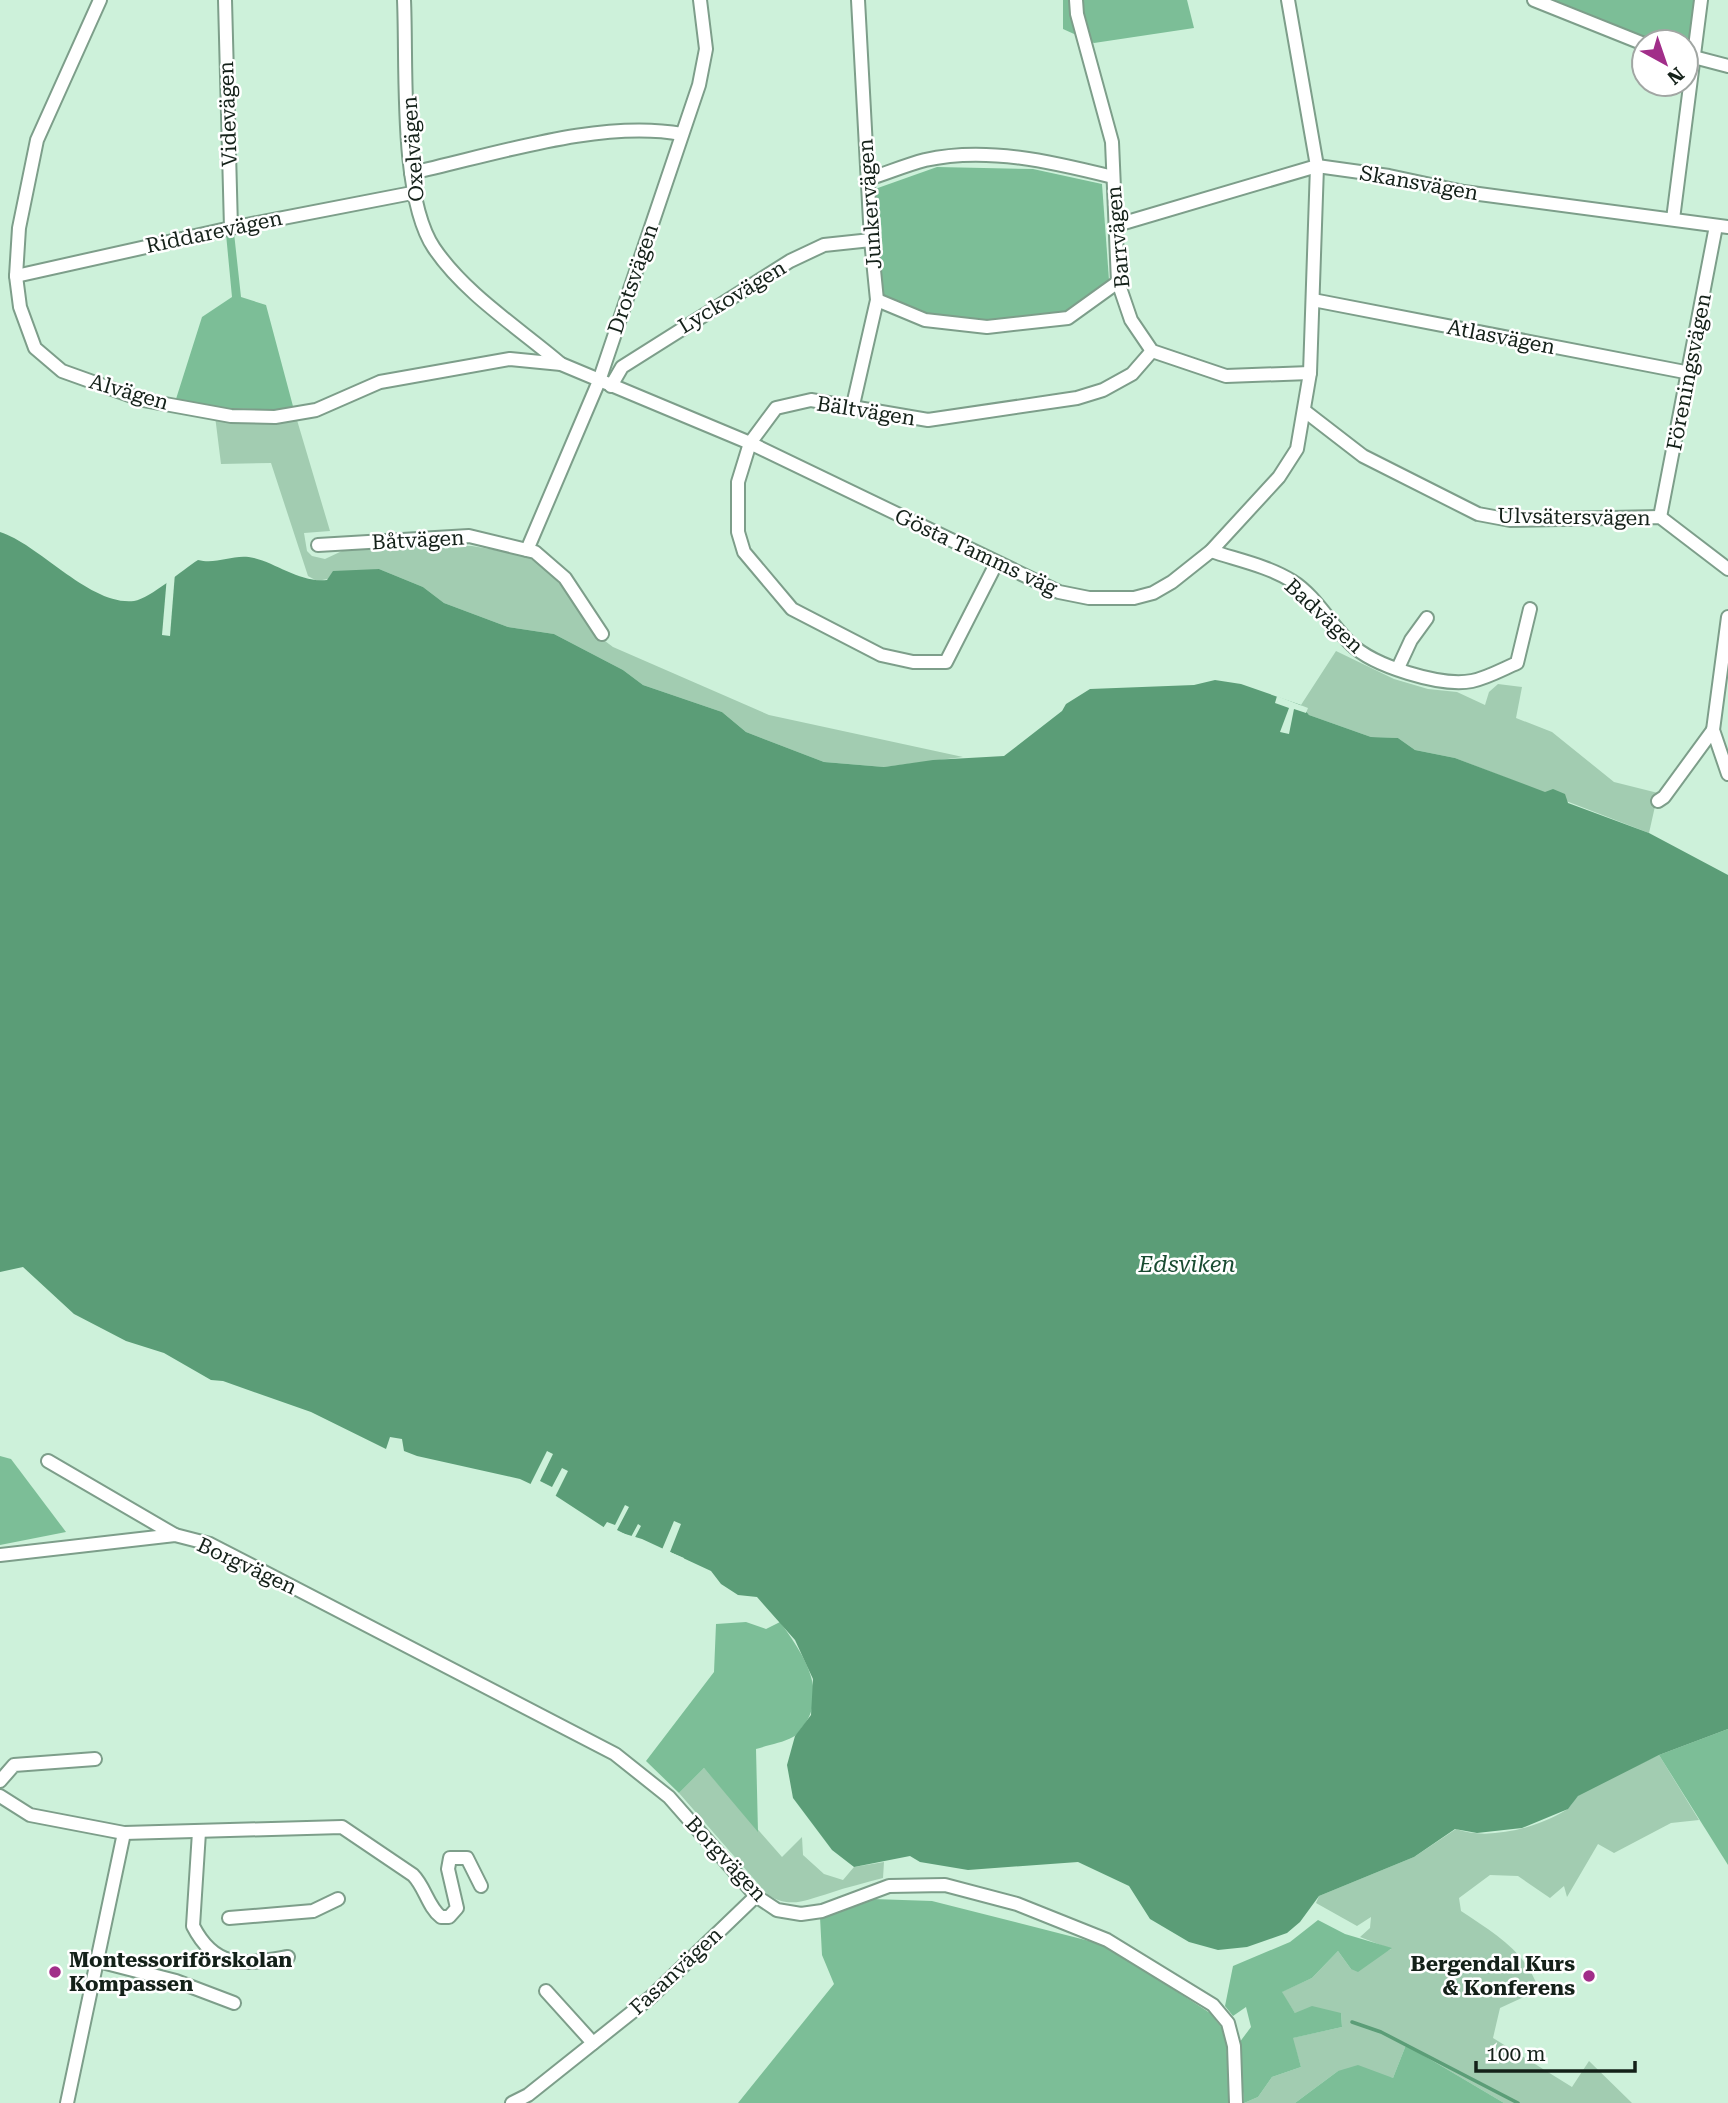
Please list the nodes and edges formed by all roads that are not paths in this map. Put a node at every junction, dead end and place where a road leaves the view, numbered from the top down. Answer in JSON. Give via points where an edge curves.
{"nodes":[{"id":1,"x":100,"y":0,"type":"edge"},
{"id":2,"x":225,"y":0,"type":"edge"},
{"id":3,"x":404,"y":0,"type":"edge"},
{"id":4,"x":700,"y":0,"type":"edge"},
{"id":5,"x":858,"y":0,"type":"edge"},
{"id":6,"x":1076,"y":0,"type":"edge"},
{"id":7,"x":1288,"y":0,"type":"edge"},
{"id":8,"x":1534,"y":0,"type":"edge"},
{"id":9,"x":1701,"y":0,"type":"edge"},
{"id":10,"x":1696,"y":28,"type":"edge"},
{"id":11,"x":1630,"y":38,"type":"edge"},
{"id":12,"x":1700,"y":59,"type":"edge"},
{"id":13,"x":1728,"y":66,"type":"edge"},
{"id":14,"x":1686,"y":98,"type":"edge"},
{"id":15,"x":682,"y":134,"type":"junction"},
{"id":16,"x":1317,"y":166,"type":"junction"},
{"id":17,"x":411,"y":173,"type":"junction"},
{"id":18,"x":1113,"y":177,"type":"junction"},
{"id":19,"x":868,"y":179,"type":"junction"},
{"id":20,"x":412,"y":193,"type":"junction"},
{"id":21,"x":1673,"y":219,"type":"junction"},
{"id":22,"x":1116,"y":225,"type":"junction"},
{"id":23,"x":1722,"y":227,"type":"edge"},
{"id":24,"x":231,"y":228,"type":"junction"},
{"id":25,"x":870,"y":240,"type":"junction"},
{"id":26,"x":16,"y":276,"type":"junction"},
{"id":27,"x":1118,"y":282,"type":"junction"},
{"id":28,"x":877,"y":300,"type":"junction"},
{"id":29,"x":1313,"y":300,"type":"junction"},
{"id":30,"x":1152,"y":351,"type":"junction"},
{"id":31,"x":561,"y":364,"type":"junction"},
{"id":32,"x":1310,"y":373,"type":"junction"},
{"id":33,"x":1690,"y":373,"type":"junction"},
{"id":34,"x":599,"y":381,"type":"junction"},
{"id":35,"x":853,"y":405,"type":"junction"},
{"id":36,"x":1306,"y":412,"type":"junction"},
{"id":37,"x":750,"y":443,"type":"junction"},
{"id":38,"x":1660,"y":517,"type":"junction"},
{"id":39,"x":318,"y":545,"type":"dead end"},
{"id":40,"x":527,"y":550,"type":"junction"},
{"id":41,"x":1211,"y":551,"type":"junction"},
{"id":42,"x":996,"y":564,"type":"junction"},
{"id":43,"x":1728,"y":569,"type":"edge"},
{"id":44,"x":1530,"y":609,"type":"dead end"},
{"id":45,"x":1728,"y":617,"type":"edge"},
{"id":46,"x":1427,"y":618,"type":"dead end"},
{"id":47,"x":602,"y":634,"type":"dead end"},
{"id":48,"x":1398,"y":668,"type":"junction"},
{"id":49,"x":1713,"y":730,"type":"junction"},
{"id":50,"x":1728,"y":774,"type":"edge"},
{"id":51,"x":1658,"y":801,"type":"dead end"},
{"id":52,"x":48,"y":1461,"type":"dead end"},
{"id":53,"x":176,"y":1535,"type":"junction"},
{"id":54,"x":0,"y":1555,"type":"edge"},
{"id":55,"x":94,"y":1759,"type":"dead end"},
{"id":56,"x":0,"y":1781,"type":"edge"},
{"id":57,"x":0,"y":1796,"type":"edge"},
{"id":58,"x":199,"y":1832,"type":"junction"},
{"id":59,"x":124,"y":1833,"type":"junction"},
{"id":60,"x":481,"y":1886,"type":"dead end"},
{"id":61,"x":756,"y":1896,"type":"junction"},
{"id":62,"x":338,"y":1899,"type":"dead end"},
{"id":63,"x":229,"y":1918,"type":"dead end"},
{"id":64,"x":288,"y":1958,"type":"dead end"},
{"id":65,"x":99,"y":1961,"type":"junction"},
{"id":66,"x":546,"y":1991,"type":"dead end"},
{"id":67,"x":234,"y":2004,"type":"dead end"},
{"id":68,"x":593,"y":2043,"type":"junction"},
{"id":69,"x":528,"y":2095,"type":"junction"},
{"id":70,"x":66,"y":2103,"type":"edge"},
{"id":71,"x":512,"y":2103,"type":"edge"},
{"id":72,"x":542,"y":2103,"type":"edge"},
{"id":73,"x":1236,"y":2103,"type":"edge"}],
"edges":[{"from":1,"to":26,"type":"street","name":"Alvägen","via":[[37,140],[19,228]]},
{"from":2,"to":24,"type":"street","name":"Videvägen"},
{"from":3,"to":17,"type":"street","name":"Oxelvägen"},
{"from":4,"to":15,"type":"street","name":"Drotsvägen","via":[[706,49]]},
{"from":5,"to":19,"type":"street","name":"Junkervägen"},
{"from":6,"to":18,"type":"street","name":"Barrvägen","via":[[1112,142]]},
{"from":7,"to":16,"type":"street","name":"Gösta Tamms väg"},
{"from":8,"to":11,"type":"street"},
{"from":9,"to":10,"type":"street"},
{"from":12,"to":13,"type":"street"},
{"from":14,"to":21,"type":"street"},
{"from":15,"to":17,"type":"street","via":[[655,129],[592,133]]},
{"from":15,"to":34,"type":"street","name":"Drotsvägen"},
{"from":16,"to":21,"type":"street","name":"Skansvägen","via":[[1464,192]]},
{"from":16,"to":22,"type":"street","name":"Skansvägen"},
{"from":16,"to":29,"type":"street","name":"Gösta Tamms väg"},
{"from":17,"to":20,"type":"street","name":"Oxelvägen"},
{"from":18,"to":19,"type":"street","via":[[1046,161],[987,156],[927,160]]},
{"from":18,"to":22,"type":"street","name":"Barrvägen"},
{"from":19,"to":25,"type":"street","name":"Junkervägen"},
{"from":20,"to":24,"type":"street","name":"Riddarevägen"},
{"from":20,"to":31,"type":"street","name":"Oxelvägen","via":[[422,227],[454,273]]},
{"from":21,"to":23,"type":"street","name":"Skansvägen"},
{"from":22,"to":27,"type":"street","name":"Barrvägen"},
{"from":23,"to":33,"type":"street","name":"Föreningsvägen"},
{"from":24,"to":26,"type":"street","name":"Riddarevägen"},
{"from":25,"to":28,"type":"street","name":"Junkervägen"},
{"from":25,"to":34,"type":"street","name":"Lyckovägen","via":[[824,245],[790,261]]},
{"from":26,"to":31,"type":"street","name":"Alvägen","via":[[20,307],[35,348],[62,371],[143,400],[231,416],[275,417],[316,410],[380,382],[510,359]]},
{"from":27,"to":28,"type":"street","via":[[1068,318],[987,327],[925,320]]},
{"from":27,"to":30,"type":"street","name":"Barrvägen","via":[[1131,320]]},
{"from":28,"to":35,"type":"street","name":"Junkervägen"},
{"from":29,"to":32,"type":"street","name":"Gösta Tamms väg"},
{"from":29,"to":33,"type":"street","name":"Atlasvägen"},
{"from":30,"to":32,"type":"street","via":[[1226,376]]},
{"from":30,"to":35,"type":"street","name":"Bältvägen","via":[[1132,374],[1076,398],[928,420]]},
{"from":31,"to":34,"type":"street","name":"Alvägen"},
{"from":32,"to":36,"type":"street","name":"Gösta Tamms väg"},
{"from":33,"to":38,"type":"street","name":"Föreningsvägen"},
{"from":34,"to":37,"type":"street","name":"Gösta Tamms väg"},
{"from":34,"to":40,"type":"street","name":"Drotsvägen"},
{"from":35,"to":37,"type":"street","name":"Bältvägen","via":[[811,400],[776,408]]},
{"from":36,"to":38,"type":"street","name":"Ulvsätersvägen","via":[[1363,456],[1478,514],[1510,520]]},
{"from":36,"to":41,"type":"street","name":"Gösta Tamms väg","via":[[1297,449],[1279,477]]},
{"from":37,"to":42,"type":"street","name":"Gösta Tamms väg"},
{"from":37,"to":42,"type":"street","name":"Bältvägen","via":[[738,482],[738,532],[744,552],[792,609],[881,656],[946,662]]},
{"from":38,"to":43,"type":"street","name":"Ulvsätersvägen"},
{"from":39,"to":40,"type":"street","name":"Båtvägen","via":[[469,536]]},
{"from":40,"to":47,"type":"street","name":"Båtvägen","via":[[536,552],[565,578]]},
{"from":41,"to":42,"type":"street","name":"Gösta Tamms väg","via":[[1153,593],[1123,599],[1059,592]]},
{"from":41,"to":48,"type":"street","name":"Badvägen","via":[[1294,582],[1352,646]]},
{"from":44,"to":48,"type":"street","name":"Badvägen","via":[[1517,663],[1474,681],[1457,682]]},
{"from":45,"to":49,"type":"street"},
{"from":46,"to":48,"type":"street"},
{"from":49,"to":50,"type":"street"},
{"from":49,"to":51,"type":"street"},
{"from":52,"to":53,"type":"street","name":"Borgvägen"},
{"from":53,"to":54,"type":"street","name":"Borgvägen"},
{"from":53,"to":61,"type":"street","name":"Borgvägen","via":[[210,1544],[615,1754],[669,1797]]},
{"from":55,"to":56,"type":"street","via":[[14,1765]]},
{"from":57,"to":59,"type":"street","via":[[30,1815]]},
{"from":58,"to":59,"type":"street"},
{"from":58,"to":60,"type":"street","via":[[342,1827],[413,1875],[441,1917],[449,1917],[457,1908],[448,1869],[450,1858],[467,1858]]},
{"from":58,"to":64,"type":"street","via":[[193,1926],[199,1939],[210,1952],[242,1965]]},
{"from":59,"to":65,"type":"street"},
{"from":61,"to":68,"type":"street","name":"Fasanvägen","via":[[650,1997]]},
{"from":61,"to":73,"type":"street","name":"Borgvägen","via":[[777,1910],[801,1914],[889,1886],[945,1885],[1017,1904],[1107,1940],[1213,2005],[1228,2023],[1234,2046]]},
{"from":62,"to":63,"type":"street","via":[[313,1910]]},
{"from":65,"to":67,"type":"street","via":[[176,1981]]},
{"from":65,"to":70,"type":"street"},
{"from":66,"to":68,"type":"street"},
{"from":68,"to":69,"type":"street","name":"Fasanvägen"},
{"from":69,"to":71,"type":"street","name":"Fasanvägen"},
{"from":69,"to":72,"type":"street"}]}
